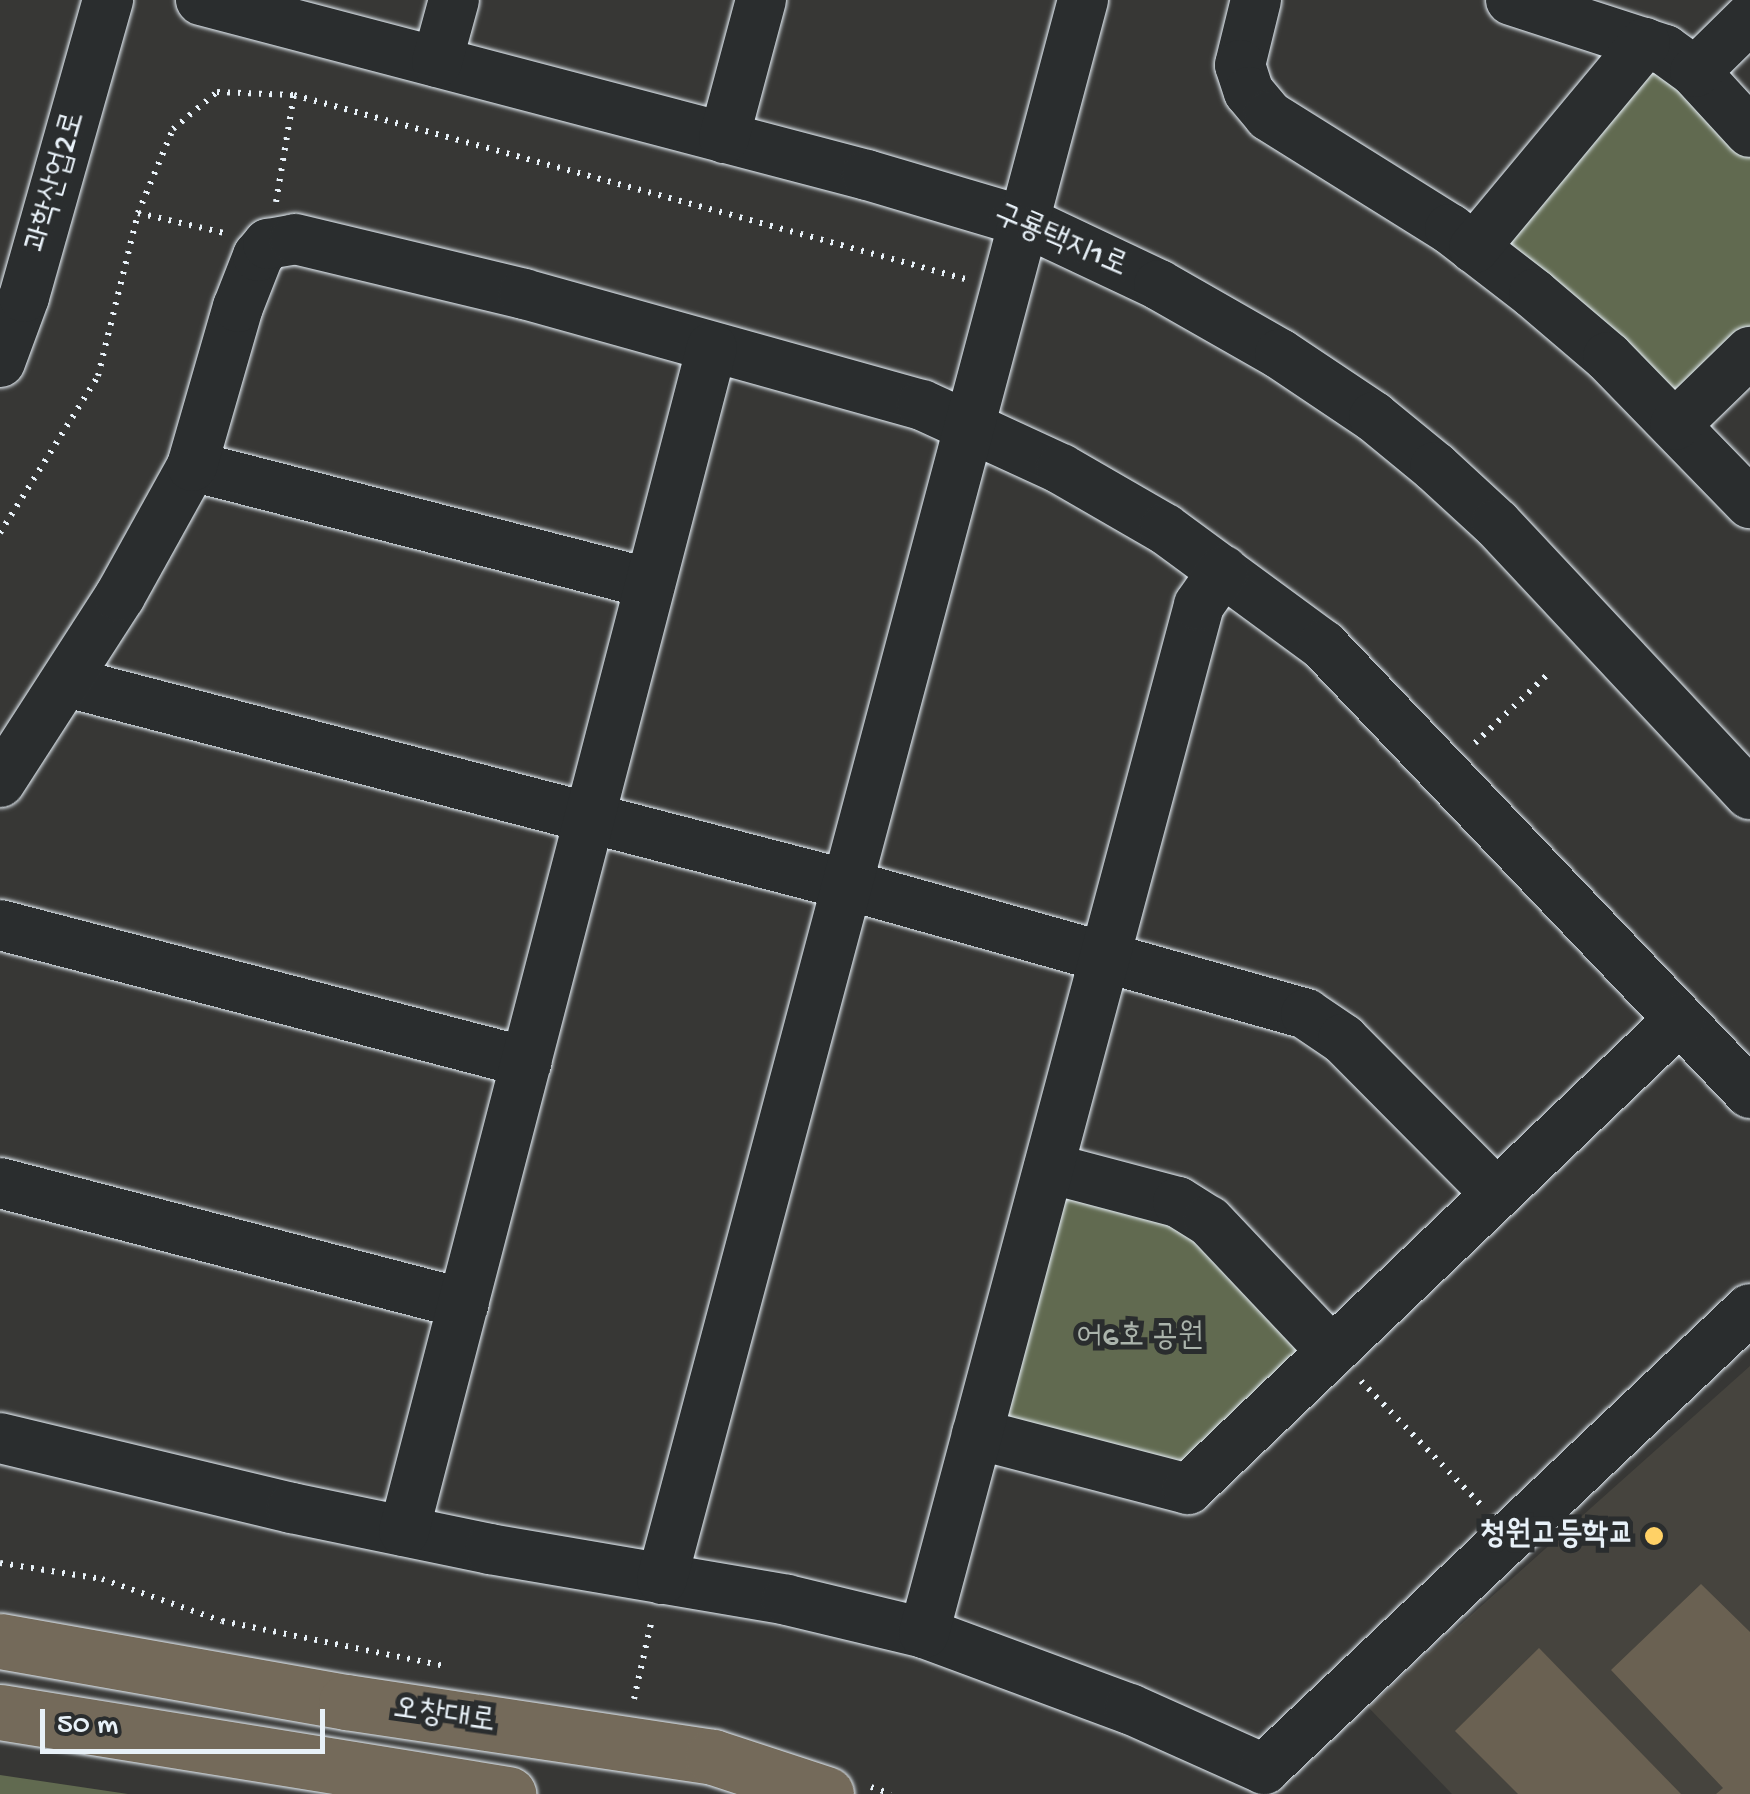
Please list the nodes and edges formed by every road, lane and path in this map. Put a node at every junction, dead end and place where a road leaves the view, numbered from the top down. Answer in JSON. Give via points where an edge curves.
{"nodes":[{"id":1,"x":108,"y":0,"type":"edge"},
{"id":2,"x":201,"y":0,"type":"edge"},
{"id":3,"x":454,"y":0,"type":"edge"},
{"id":4,"x":761,"y":0,"type":"edge"},
{"id":5,"x":1084,"y":0,"type":"edge"},
{"id":6,"x":1256,"y":0,"type":"edge"},
{"id":7,"x":1514,"y":0,"type":"edge"},
{"id":8,"x":1750,"y":18,"type":"edge"},
{"id":9,"x":1644,"y":43,"type":"junction"},
{"id":10,"x":438,"y":62,"type":"junction"},
{"id":11,"x":1696,"y":72,"type":"junction"},
{"id":12,"x":294,"y":95,"type":"dead end"},
{"id":13,"x":1750,"y":132,"type":"edge"},
{"id":14,"x":724,"y":138,"type":"junction"},
{"id":15,"x":138,"y":213,"type":"dead end"},
{"id":16,"x":1026,"y":222,"type":"junction"},
{"id":17,"x":268,"y":244,"type":"junction"},
{"id":18,"x":1474,"y":248,"type":"junction"},
{"id":19,"x":712,"y":346,"type":"junction"},
{"id":20,"x":1750,"y":352,"type":"edge"},
{"id":21,"x":0,"y":362,"type":"edge"},
{"id":22,"x":971,"y":425,"type":"junction"},
{"id":23,"x":1676,"y":425,"type":"junction"},
{"id":24,"x":192,"y":466,"type":"junction"},
{"id":25,"x":1750,"y":503,"type":"edge"},
{"id":26,"x":1222,"y":571,"type":"junction"},
{"id":27,"x":650,"y":584,"type":"junction"},
{"id":28,"x":1547,"y":674,"type":"dead end"},
{"id":29,"x":67,"y":682,"type":"junction"},
{"id":30,"x":1740,"y":762,"type":"edge"},
{"id":31,"x":1445,"y":771,"type":"junction"},
{"id":32,"x":0,"y":782,"type":"edge"},
{"id":33,"x":590,"y":817,"type":"junction"},
{"id":34,"x":848,"y":885,"type":"junction"},
{"id":35,"x":0,"y":925,"type":"edge"},
{"id":36,"x":1105,"y":956,"type":"junction"},
{"id":37,"x":1680,"y":1019,"type":"junction"},
{"id":38,"x":526,"y":1062,"type":"junction"},
{"id":39,"x":1750,"y":1092,"type":"edge"},
{"id":40,"x":1048,"y":1168,"type":"junction"},
{"id":41,"x":0,"y":1183,"type":"edge"},
{"id":42,"x":1497,"y":1194,"type":"junction"},
{"id":43,"x":463,"y":1304,"type":"junction"},
{"id":44,"x":1750,"y":1309,"type":"edge"},
{"id":45,"x":1332,"y":1351,"type":"junction"},
{"id":46,"x":978,"y":1434,"type":"junction"},
{"id":47,"x":0,"y":1438,"type":"edge"},
{"id":48,"x":404,"y":1531,"type":"junction"},
{"id":49,"x":1510,"y":1535,"type":"junction"},
{"id":50,"x":662,"y":1578,"type":"junction"},
{"id":51,"x":924,"y":1632,"type":"junction"},
{"id":52,"x":0,"y":1641,"type":"edge"},
{"id":53,"x":632,"y":1704,"type":"dead end"},
{"id":54,"x":0,"y":1712,"type":"edge"},
{"id":55,"x":508,"y":1794,"type":"edge"},
{"id":56,"x":826,"y":1794,"type":"edge"}],
"edges":[{"from":1,"to":21,"type":"street","name":"과학산업2로"},
{"from":2,"to":10,"type":"street","name":"구룡택지1로"},
{"from":3,"to":10,"type":"street"},
{"from":4,"to":14,"type":"street"},
{"from":5,"to":16,"type":"street"},
{"from":6,"to":18,"type":"street","via":[[1240,65],[1249,92],[1269,116]]},
{"from":7,"to":9,"type":"street"},
{"from":8,"to":11,"type":"street"},
{"from":9,"to":11,"type":"street"},
{"from":9,"to":18,"type":"street"},
{"from":10,"to":14,"type":"street","name":"구룡택지1로"},
{"from":11,"to":13,"type":"street"},
{"from":12,"to":17,"type":"path"},
{"from":14,"to":16,"type":"street","name":"구룡택지1로"},
{"from":15,"to":17,"type":"path"},
{"from":16,"to":22,"type":"street"},
{"from":16,"to":30,"type":"street","name":"구룡택지1로","via":[[1176,295],[1374,418],[1497,524]]},
{"from":17,"to":19,"type":"street","via":[[295,239]]},
{"from":17,"to":24,"type":"street","via":[[238,307]]},
{"from":18,"to":23,"type":"street","via":[[1608,357]]},
{"from":19,"to":22,"type":"street"},
{"from":19,"to":27,"type":"street"},
{"from":20,"to":23,"type":"street"},
{"from":22,"to":26,"type":"street","via":[[1113,499]]},
{"from":22,"to":34,"type":"street"},
{"from":23,"to":25,"type":"street"},
{"from":24,"to":27,"type":"street"},
{"from":24,"to":29,"type":"street"},
{"from":26,"to":31,"type":"street","via":[[1323,646]]},
{"from":26,"to":36,"type":"street","via":[[1199,605]]},
{"from":27,"to":33,"type":"street"},
{"from":28,"to":31,"type":"path"},
{"from":29,"to":32,"type":"street"},
{"from":29,"to":33,"type":"street"},
{"from":31,"to":37,"type":"street"},
{"from":33,"to":34,"type":"street"},
{"from":33,"to":38,"type":"street"},
{"from":34,"to":36,"type":"street"},
{"from":34,"to":50,"type":"street"},
{"from":35,"to":38,"type":"street"},
{"from":36,"to":40,"type":"street"},
{"from":36,"to":42,"type":"street","via":[[1306,1014],[1343,1038]]},
{"from":37,"to":39,"type":"street"},
{"from":37,"to":42,"type":"street"},
{"from":38,"to":43,"type":"street"},
{"from":40,"to":45,"type":"street","via":[[1178,1202],[1210,1221]]},
{"from":40,"to":46,"type":"street"},
{"from":41,"to":43,"type":"street"},
{"from":42,"to":45,"type":"street"},
{"from":43,"to":48,"type":"street"},
{"from":44,"to":49,"type":"street"},
{"from":45,"to":46,"type":"street","via":[[1188,1488]]},
{"from":45,"to":49,"type":"path"},
{"from":46,"to":51,"type":"street"},
{"from":47,"to":48,"type":"street"},
{"from":48,"to":50,"type":"street"},
{"from":49,"to":51,"type":"street","via":[[1264,1769],[1130,1709]]},
{"from":50,"to":51,"type":"street"},
{"from":50,"to":53,"type":"path"},
{"from":52,"to":56,"type":"main road","name":"오창대로","via":[[346,1702],[712,1756]]},
{"from":54,"to":55,"type":"main road","name":"오창대로"}]}
